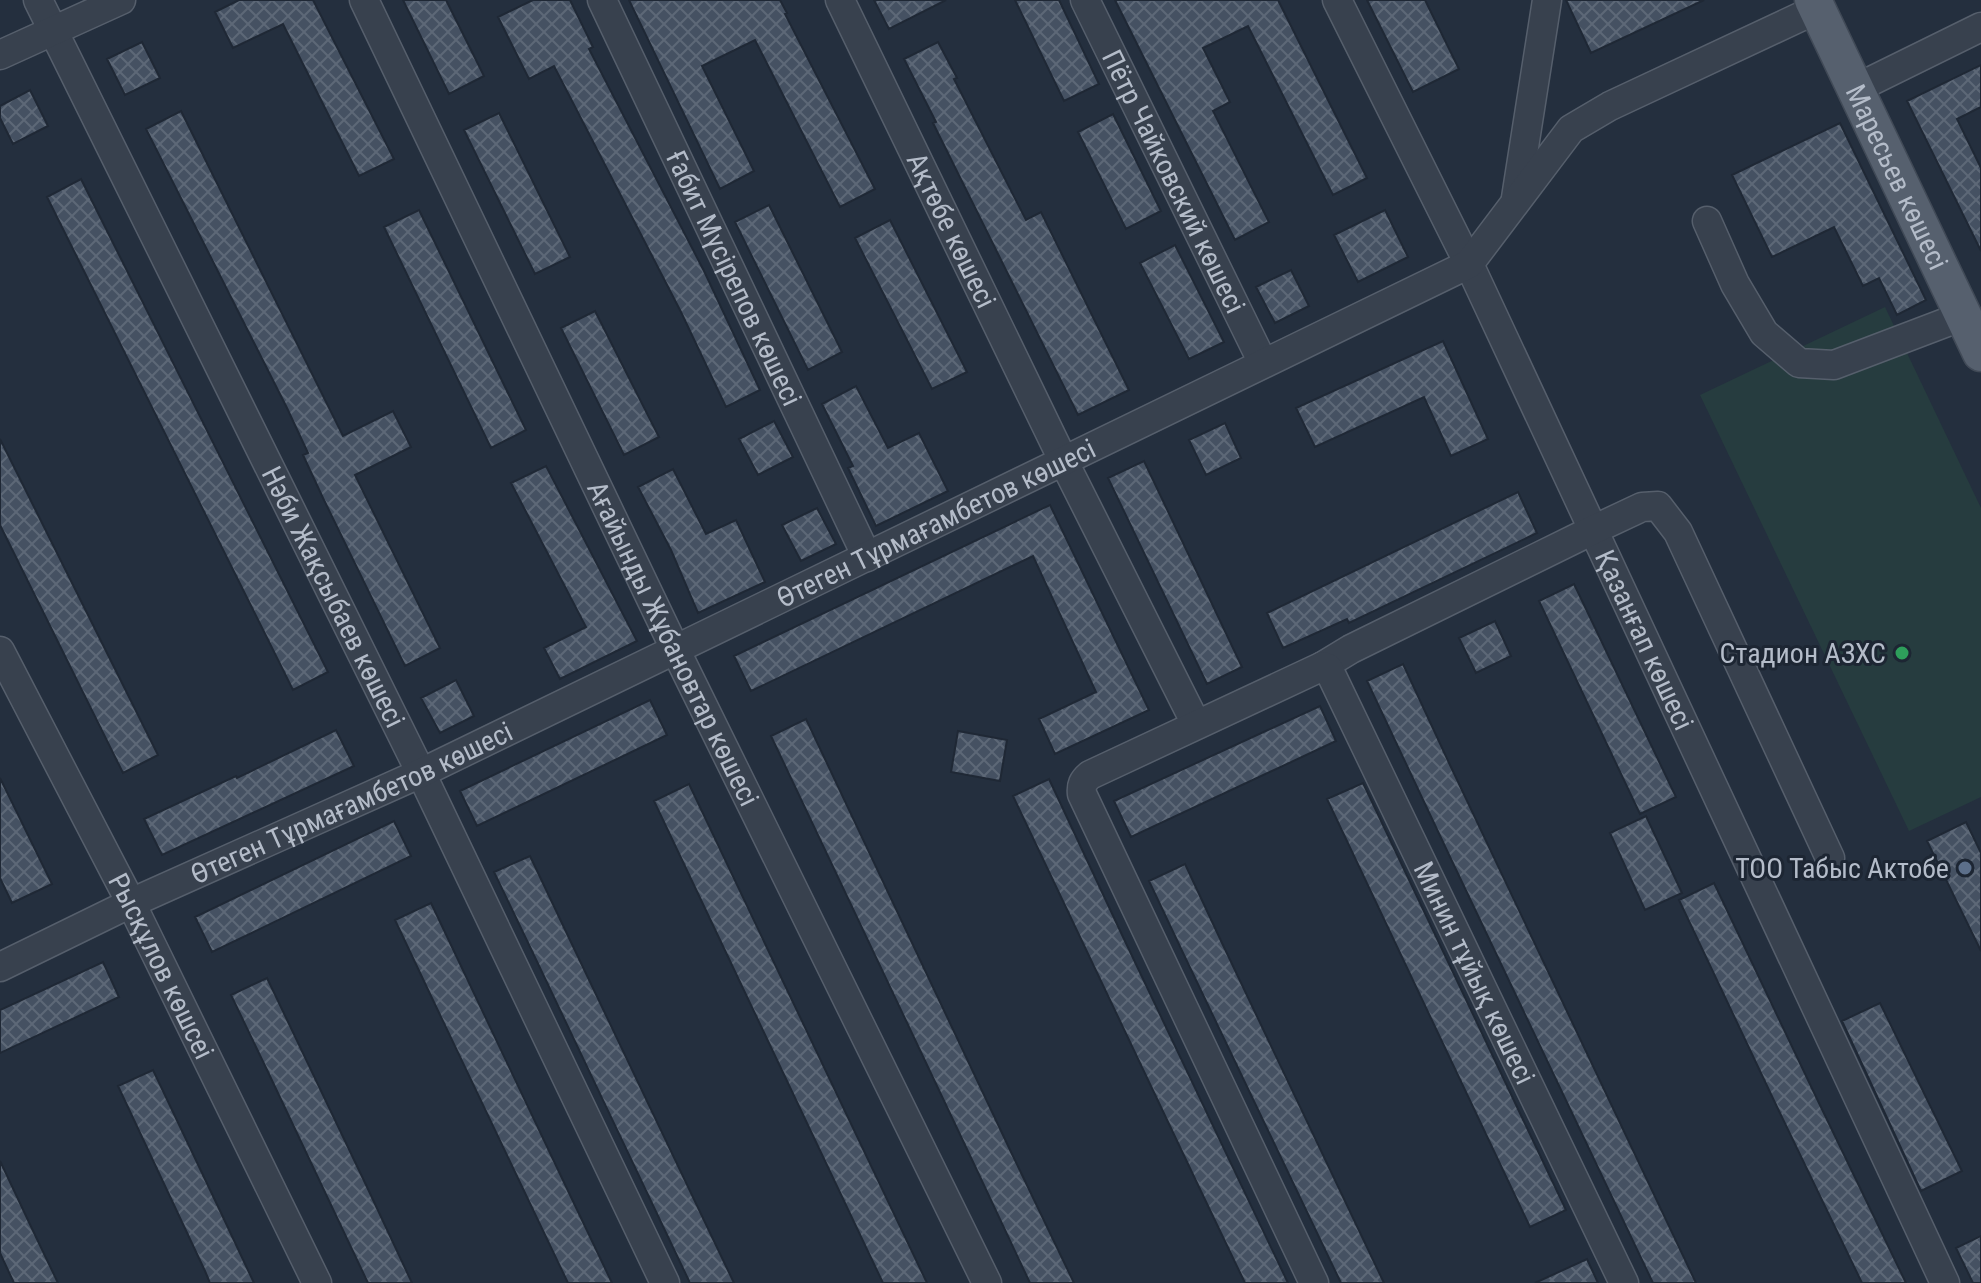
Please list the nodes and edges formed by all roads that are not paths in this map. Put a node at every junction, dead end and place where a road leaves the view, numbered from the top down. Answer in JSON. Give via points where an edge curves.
{"nodes":[{"id":1,"x":38,"y":0,"type":"edge"},
{"id":2,"x":121,"y":0,"type":"edge"},
{"id":3,"x":364,"y":0,"type":"edge"},
{"id":4,"x":602,"y":0,"type":"edge"},
{"id":5,"x":840,"y":0,"type":"edge"},
{"id":6,"x":1085,"y":0,"type":"edge"},
{"id":7,"x":1337,"y":0,"type":"edge"},
{"id":8,"x":1547,"y":0,"type":"edge"},
{"id":9,"x":1815,"y":4,"type":"edge"},
{"id":10,"x":1981,"y":27,"type":"edge"},
{"id":11,"x":53,"y":31,"type":"junction"},
{"id":12,"x":0,"y":55,"type":"edge"},
{"id":13,"x":1855,"y":89,"type":"junction"},
{"id":14,"x":1515,"y":203,"type":"junction"},
{"id":15,"x":1707,"y":221,"type":"dead end"},
{"id":16,"x":1469,"y":264,"type":"junction"},
{"id":17,"x":1963,"y":316,"type":"junction"},
{"id":18,"x":1981,"y":353,"type":"edge"},
{"id":19,"x":1263,"y":363,"type":"junction"},
{"id":20,"x":1063,"y":460,"type":"junction"},
{"id":21,"x":1593,"y":530,"type":"junction"},
{"id":22,"x":867,"y":557,"type":"junction"},
{"id":23,"x":0,"y":651,"type":"edge"},
{"id":24,"x":676,"y":651,"type":"junction"},
{"id":25,"x":1323,"y":666,"type":"junction"},
{"id":26,"x":1196,"y":724,"type":"junction"},
{"id":27,"x":421,"y":773,"type":"junction"},
{"id":28,"x":1830,"y":858,"type":"dead end"},
{"id":29,"x":131,"y":903,"type":"junction"},
{"id":30,"x":1,"y":963,"type":"edge"},
{"id":31,"x":317,"y":1283,"type":"edge"},
{"id":32,"x":665,"y":1283,"type":"edge"},
{"id":33,"x":987,"y":1283,"type":"edge"},
{"id":34,"x":1314,"y":1283,"type":"edge"},
{"id":35,"x":1624,"y":1283,"type":"edge"},
{"id":36,"x":1945,"y":1283,"type":"edge"}],
"edges":[{"from":1,"to":11,"type":"street","name":"Нәби Жақсыбаев көшесі"},
{"from":2,"to":11,"type":"street"},
{"from":3,"to":24,"type":"street","name":"Ағайынды Жұбановтар көшесі"},
{"from":4,"to":22,"type":"street","name":"Ғабит Мүсірепов көшесі"},
{"from":5,"to":20,"type":"street","name":"Ақтөбе көшесі"},
{"from":6,"to":19,"type":"street","name":"Пётр Чайковский көшесі"},
{"from":7,"to":16,"type":"street","name":"Қазанғап көшесі"},
{"from":8,"to":14,"type":"street"},
{"from":9,"to":13,"type":"main road","name":"Маресьев көшесі"},
{"from":9,"to":14,"type":"street","name":"Өтеген Тұрмағамбетов көшесі","via":[[1571,129]]},
{"from":10,"to":13,"type":"street"},
{"from":11,"to":12,"type":"street"},
{"from":11,"to":27,"type":"street","name":"Нәби Жақсыбаев көшесі"},
{"from":13,"to":17,"type":"main road","name":"Маресьев көшесі"},
{"from":14,"to":16,"type":"street","name":"Өтеген Тұрмағамбетов көшесі"},
{"from":15,"to":17,"type":"street","via":[[1764,333],[1799,363],[1834,365]]},
{"from":16,"to":19,"type":"street","name":"Өтеген Тұрмағамбетов көшесі"},
{"from":16,"to":21,"type":"street","name":"Қазанғап көшесі"},
{"from":17,"to":18,"type":"main road","name":"Маресьев көшесі"},
{"from":19,"to":20,"type":"street","name":"Өтеген Тұрмағамбетов көшесі"},
{"from":20,"to":22,"type":"street","name":"Өтеген Тұрмағамбетов көшесі"},
{"from":20,"to":26,"type":"street"},
{"from":21,"to":25,"type":"street"},
{"from":21,"to":28,"type":"street","via":[[1642,507],[1658,506],[1678,532]]},
{"from":21,"to":36,"type":"street","name":"Қазанғап көшесі"},
{"from":22,"to":24,"type":"street","name":"Өтеген Тұрмағамбетов көшесі"},
{"from":23,"to":29,"type":"street","name":"Рысқұлов көшсеі"},
{"from":24,"to":27,"type":"street","name":"Өтеген Тұрмағамбетов көшесі"},
{"from":24,"to":33,"type":"street","name":"Ағайынды Жұбановтар көшесі"},
{"from":25,"to":26,"type":"street"},
{"from":25,"to":35,"type":"street","name":"Минин тұйық көшесі"},
{"from":26,"to":34,"type":"street","via":[[1090,775],[1082,794]]},
{"from":27,"to":29,"type":"street","name":"Өтеген Тұрмағамбетов көшесі"},
{"from":27,"to":32,"type":"street","name":"Нәби Жақсыбаев көшесі"},
{"from":29,"to":30,"type":"street","name":"Өтеген Тұрмағамбетов көшесі"},
{"from":29,"to":31,"type":"street","name":"Рысқұлов көшсеі"}]}
